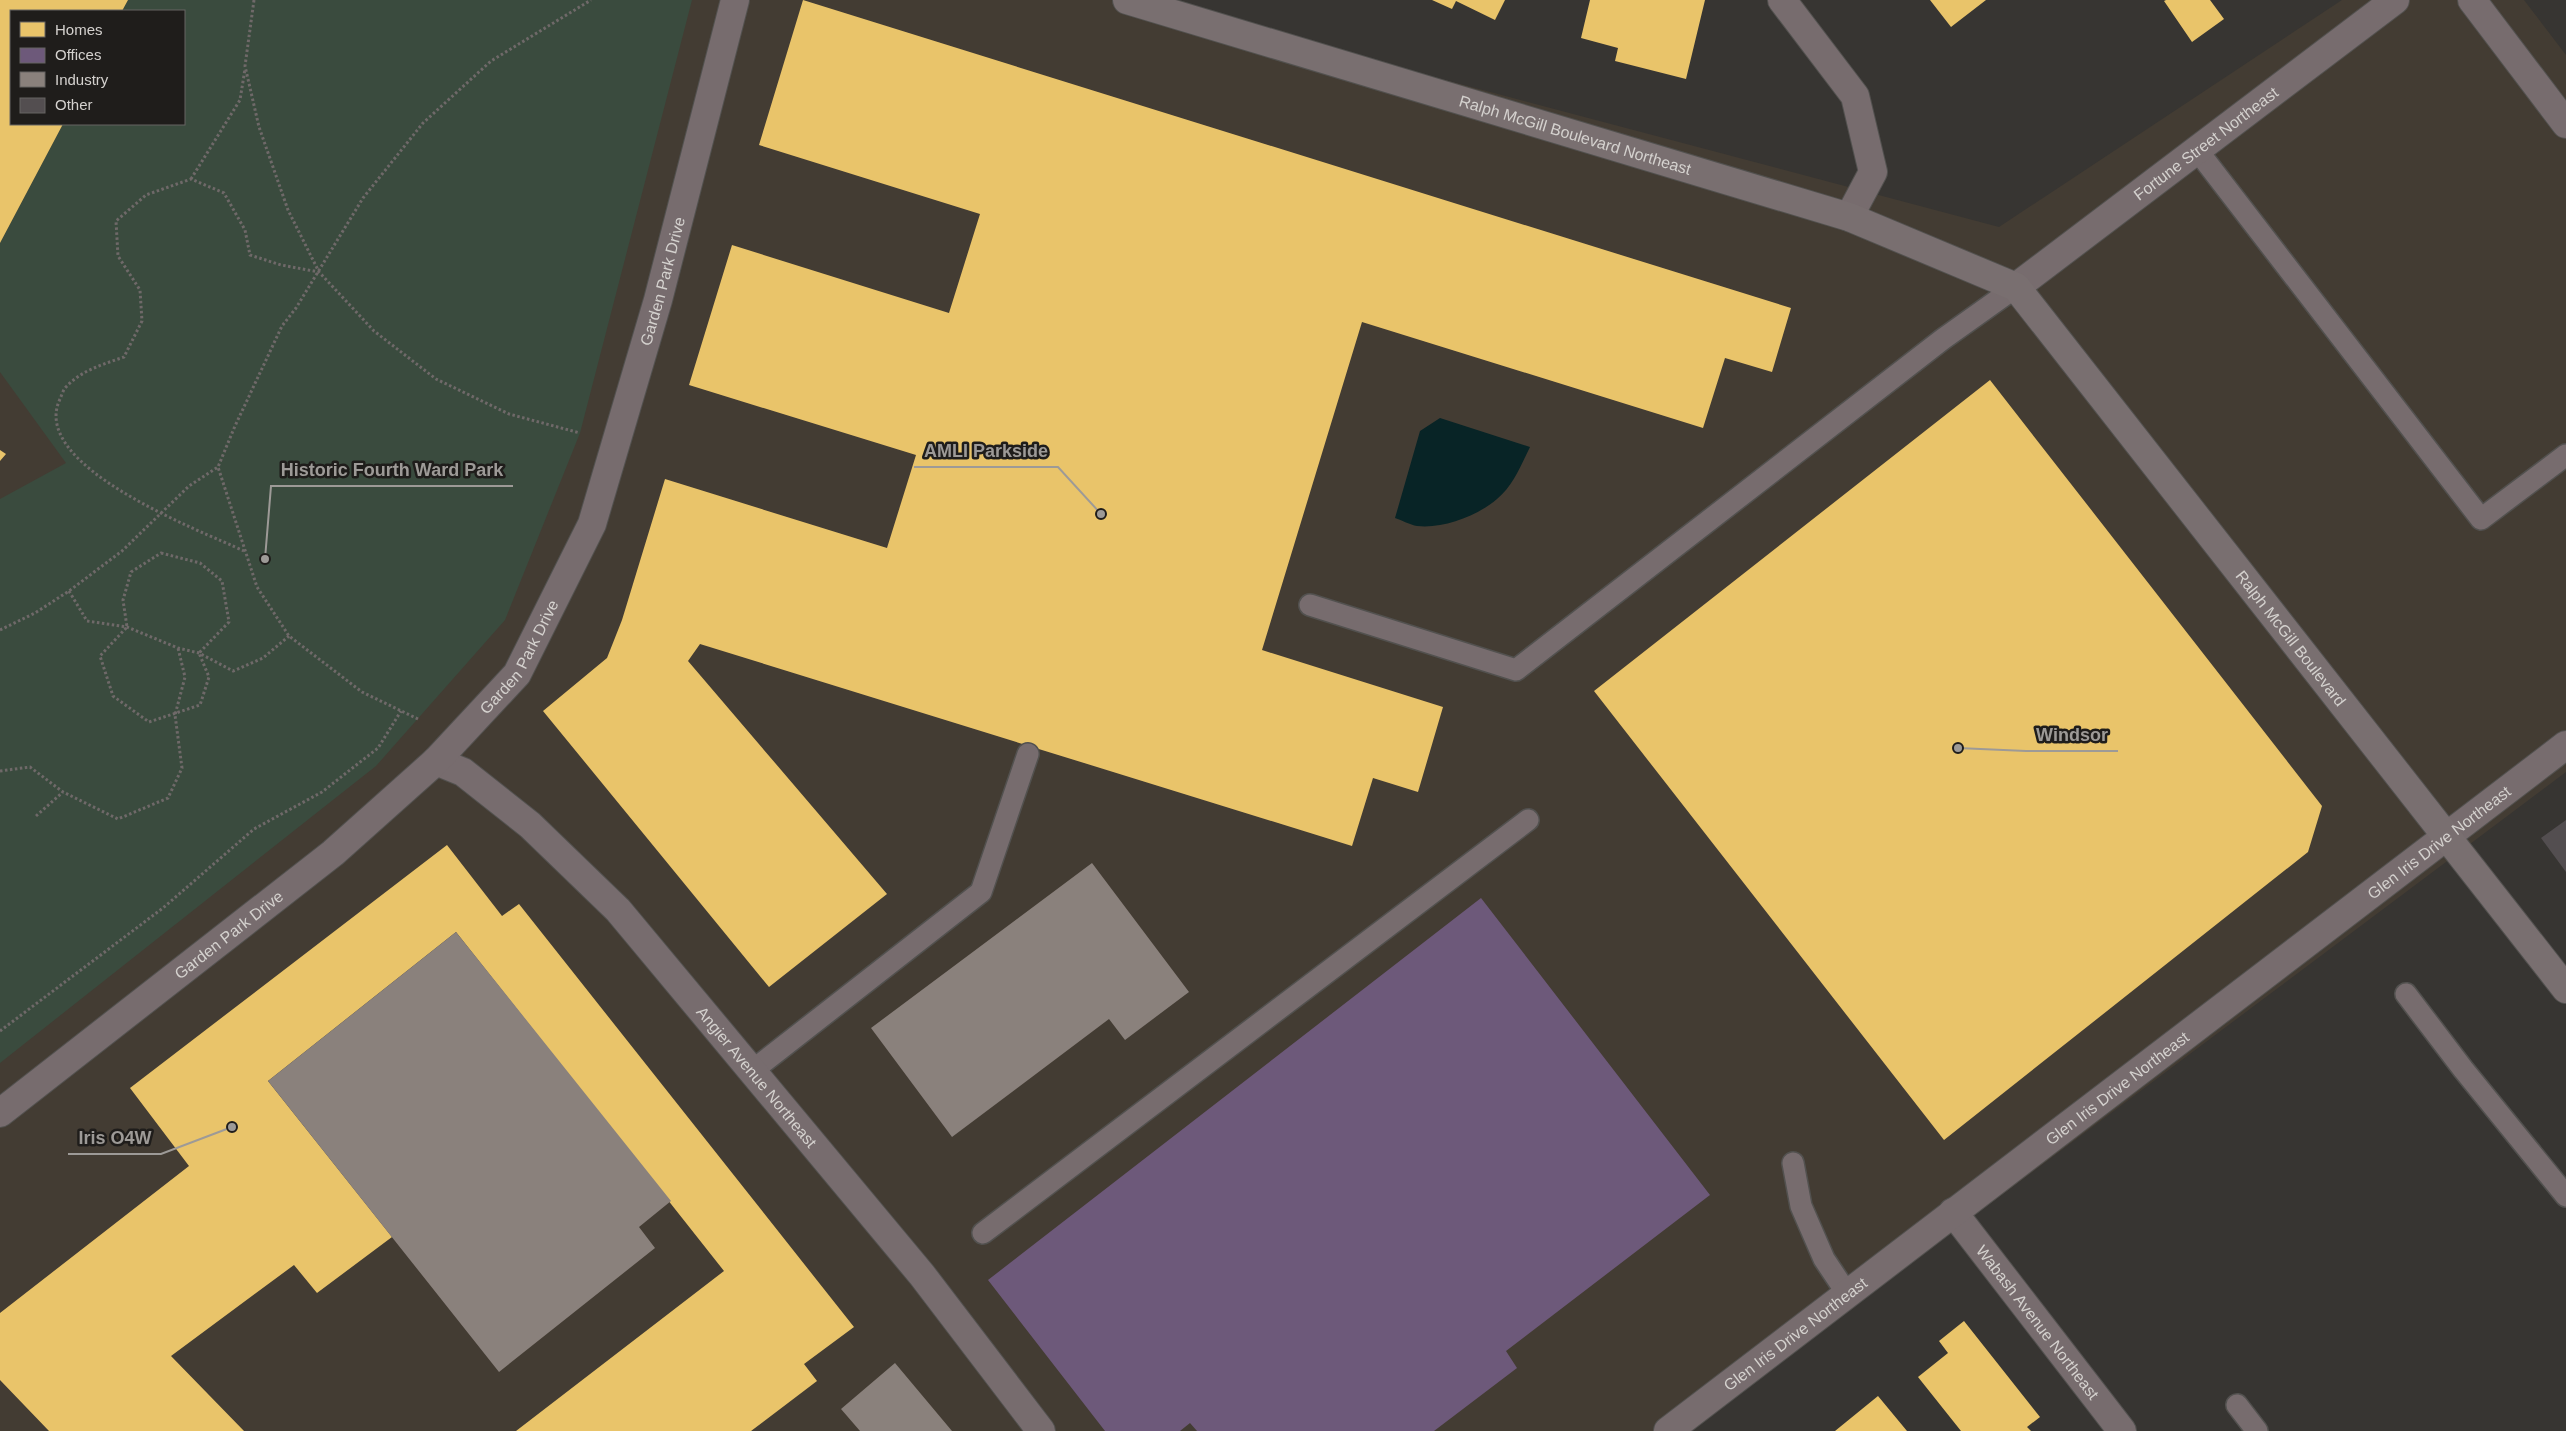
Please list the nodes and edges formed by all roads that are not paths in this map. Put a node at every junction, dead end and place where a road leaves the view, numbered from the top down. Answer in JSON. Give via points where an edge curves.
{"nodes":[{"id":1,"x":735,"y":0,"type":"edge"},
{"id":2,"x":1127,"y":0,"type":"edge"},
{"id":3,"x":1782,"y":0,"type":"edge"},
{"id":4,"x":2395,"y":0,"type":"edge"},
{"id":5,"x":2472,"y":0,"type":"edge"},
{"id":6,"x":2566,"y":124,"type":"edge"},
{"id":7,"x":2196,"y":150,"type":"junction"},
{"id":8,"x":1849,"y":216,"type":"junction"},
{"id":9,"x":2016,"y":287,"type":"junction"},
{"id":10,"x":2566,"y":455,"type":"edge"},
{"id":11,"x":1310,"y":605,"type":"dead end"},
{"id":12,"x":2566,"y":745,"type":"edge"},
{"id":13,"x":1028,"y":754,"type":"dead end"},
{"id":14,"x":436,"y":761,"type":"junction"},
{"id":15,"x":1528,"y":820,"type":"dead end"},
{"id":16,"x":2446,"y":837,"type":"junction"},
{"id":17,"x":2566,"y":989,"type":"edge"},
{"id":18,"x":2406,"y":994,"type":"dead end"},
{"id":19,"x":752,"y":1071,"type":"junction"},
{"id":20,"x":0,"y":1114,"type":"edge"},
{"id":21,"x":1794,"y":1163,"type":"dead end"},
{"id":22,"x":2566,"y":1196,"type":"edge"},
{"id":23,"x":1953,"y":1212,"type":"junction"},
{"id":24,"x":983,"y":1233,"type":"dead end"},
{"id":25,"x":1848,"y":1295,"type":"junction"},
{"id":26,"x":2237,"y":1405,"type":"dead end"},
{"id":27,"x":1041,"y":1431,"type":"edge"},
{"id":28,"x":1668,"y":1431,"type":"edge"},
{"id":29,"x":2122,"y":1431,"type":"edge"},
{"id":30,"x":2257,"y":1431,"type":"edge"}],
"edges":[{"from":1,"to":14,"type":"street","name":"Garden Park Drive","via":[[658,300],[592,524],[517,674]]},
{"from":2,"to":8,"type":"main road","name":"Ralph McGill Boulevard Northeast"},
{"from":3,"to":8,"type":"street","via":[[1855,96],[1872,172]]},
{"from":4,"to":7,"type":"street","name":"Fortune Street Northeast"},
{"from":5,"to":6,"type":"street"},
{"from":7,"to":9,"type":"street","name":"Fortune Street Northeast"},
{"from":7,"to":10,"type":"lane","via":[[2481,519]]},
{"from":8,"to":9,"type":"main road","name":"Ralph McGill Boulevard Northeast"},
{"from":9,"to":11,"type":"lane","via":[[1943,339],[1516,670]]},
{"from":9,"to":16,"type":"main road","name":"Ralph McGill Boulevard"},
{"from":12,"to":16,"type":"street","name":"Glen Iris Drive Northeast"},
{"from":13,"to":19,"type":"lane","via":[[981,892]]},
{"from":14,"to":19,"type":"street","name":"Angier Avenue Northeast","via":[[463,772],[530,824],[618,910]]},
{"from":14,"to":20,"type":"street","name":"Garden Park Drive","via":[[333,853]]},
{"from":15,"to":24,"type":"lane"},
{"from":16,"to":17,"type":"main road","name":"Ralph McGill Boulevard"},
{"from":16,"to":23,"type":"street","name":"Glen Iris Drive Northeast"},
{"from":18,"to":22,"type":"lane"},
{"from":19,"to":27,"type":"street","name":"Angier Avenue Northeast","via":[[922,1275]]},
{"from":21,"to":25,"type":"lane","via":[[1801,1206],[1824,1259]]},
{"from":23,"to":25,"type":"street","name":"Glen Iris Drive Northeast"},
{"from":23,"to":29,"type":"street","name":"Wabash Avenue Northeast"},
{"from":25,"to":28,"type":"street","name":"Glen Iris Drive Northeast"},
{"from":26,"to":30,"type":"lane"}]}
